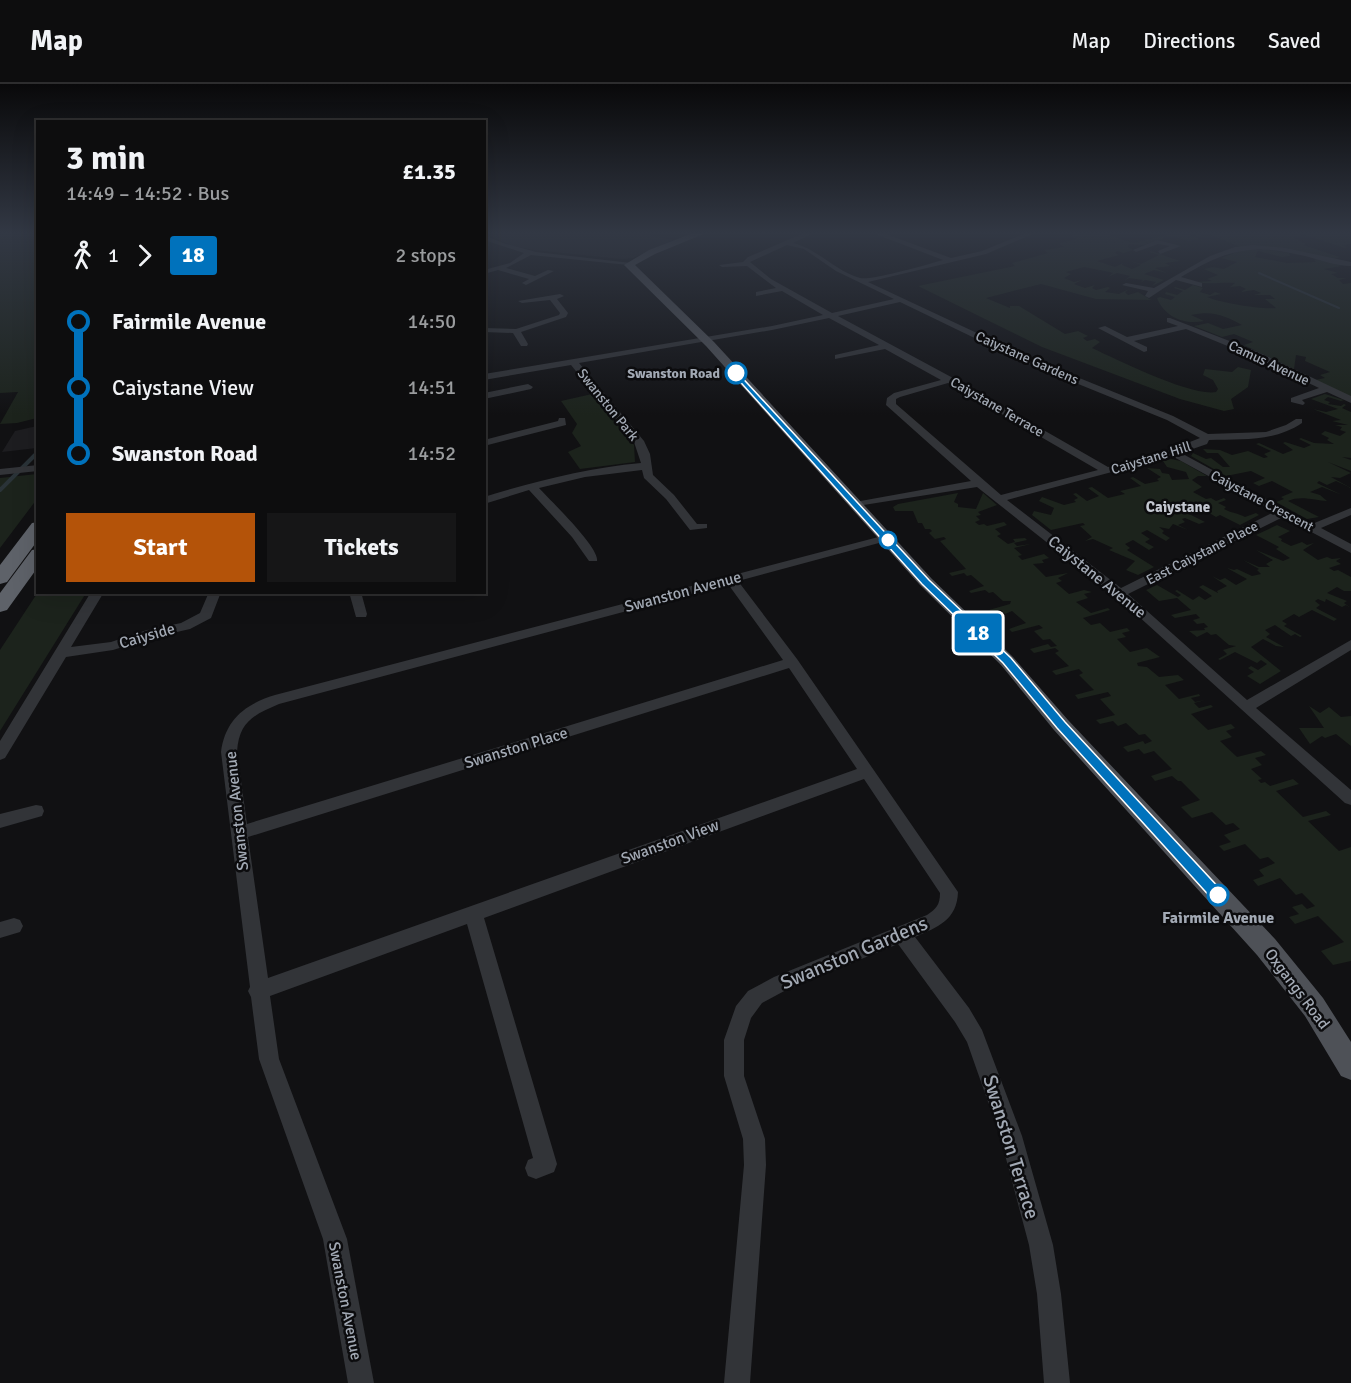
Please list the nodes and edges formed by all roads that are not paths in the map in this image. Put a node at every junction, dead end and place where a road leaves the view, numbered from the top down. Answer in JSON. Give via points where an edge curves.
{"nodes":[{"id":1,"x":656,"y":294,"type":"edge"},
{"id":2,"x":791,"y":294,"type":"edge"},
{"id":3,"x":888,"y":294,"type":"edge"},
{"id":4,"x":563,"y":296,"type":"dead end"},
{"id":5,"x":552,"y":297,"type":"junction"},
{"id":6,"x":901,"y":300,"type":"junction"},
{"id":7,"x":522,"y":301,"type":"dead end"},
{"id":8,"x":831,"y":316,"type":"junction"},
{"id":9,"x":1170,"y":320,"type":"dead end"},
{"id":10,"x":1185,"y":327,"type":"junction"},
{"id":11,"x":1102,"y":328,"type":"dead end"},
{"id":12,"x":486,"y":330,"type":"edge"},
{"id":13,"x":516,"y":331,"type":"junction"},
{"id":14,"x":705,"y":339,"type":"junction"},
{"id":15,"x":1126,"y":340,"type":"junction"},
{"id":16,"x":524,"y":344,"type":"dead end"},
{"id":17,"x":887,"y":346,"type":"junction"},
{"id":18,"x":1143,"y":349,"type":"dead end"},
{"id":19,"x":838,"y":357,"type":"dead end"},
{"id":20,"x":573,"y":362,"type":"junction"},
{"id":21,"x":486,"y":377,"type":"edge"},
{"id":22,"x":950,"y":380,"type":"junction"},
{"id":23,"x":538,"y":389,"type":"dead end"},
{"id":24,"x":1326,"y":389,"type":"junction"},
{"id":25,"x":486,"y":395,"type":"edge"},
{"id":26,"x":1293,"y":400,"type":"dead end"},
{"id":27,"x":1351,"y":400,"type":"edge"},
{"id":28,"x":562,"y":420,"type":"dead end"},
{"id":29,"x":1299,"y":421,"type":"dead end"},
{"id":30,"x":1206,"y":437,"type":"junction"},
{"id":31,"x":486,"y":442,"type":"edge"},
{"id":32,"x":1173,"y":453,"type":"junction"},
{"id":33,"x":647,"y":466,"type":"junction"},
{"id":34,"x":36,"y":468,"type":"edge"},
{"id":35,"x":1107,"y":471,"type":"junction"},
{"id":36,"x":0,"y":472,"type":"edge"},
{"id":37,"x":980,"y":483,"type":"junction"},
{"id":38,"x":531,"y":486,"type":"junction"},
{"id":39,"x":999,"y":499,"type":"junction"},
{"id":40,"x":486,"y":500,"type":"edge"},
{"id":41,"x":855,"y":505,"type":"junction"},
{"id":42,"x":1351,"y":511,"type":"edge"},
{"id":43,"x":1283,"y":512,"type":"junction"},
{"id":44,"x":703,"y":526,"type":"dead end"},
{"id":45,"x":1312,"y":528,"type":"junction"},
{"id":46,"x":36,"y":530,"type":"edge"},
{"id":47,"x":886,"y":538,"type":"junction"},
{"id":48,"x":1351,"y":549,"type":"edge"},
{"id":49,"x":588,"y":555,"type":"dead end"},
{"id":50,"x":36,"y":557,"type":"edge"},
{"id":51,"x":0,"y":578,"type":"edge"},
{"id":52,"x":730,"y":580,"type":"junction"},
{"id":53,"x":1120,"y":593,"type":"junction"},
{"id":54,"x":97,"y":594,"type":"edge"},
{"id":55,"x":214,"y":594,"type":"edge"},
{"id":56,"x":355,"y":594,"type":"edge"},
{"id":57,"x":0,"y":606,"type":"edge"},
{"id":58,"x":356,"y":612,"type":"dead end"},
{"id":59,"x":1351,"y":644,"type":"edge"},
{"id":60,"x":62,"y":653,"type":"junction"},
{"id":61,"x":792,"y":662,"type":"junction"},
{"id":62,"x":1246,"y":707,"type":"junction"},
{"id":63,"x":0,"y":754,"type":"edge"},
{"id":64,"x":867,"y":772,"type":"junction"},
{"id":65,"x":1351,"y":798,"type":"edge"},
{"id":66,"x":36,"y":811,"type":"dead end"},
{"id":67,"x":0,"y":821,"type":"edge"},
{"id":68,"x":240,"y":833,"type":"junction"},
{"id":69,"x":473,"y":913,"type":"junction"},
{"id":70,"x":902,"y":934,"type":"junction"},
{"id":71,"x":258,"y":991,"type":"junction"},
{"id":72,"x":1351,"y":1067,"type":"edge"},
{"id":73,"x":536,"y":1168,"type":"dead end"},
{"id":74,"x":361,"y":1383,"type":"edge"},
{"id":75,"x":737,"y":1383,"type":"edge"},
{"id":76,"x":1058,"y":1383,"type":"edge"}],
"edges":[{"from":1,"to":14,"type":"main road","name":"Oxgangs Road"},
{"from":2,"to":8,"type":"street","name":"Caiystane Terrace"},
{"from":3,"to":6,"type":"street","name":"Caiystane Gardens"},
{"from":4,"to":5,"type":"street"},
{"from":5,"to":7,"type":"street"},
{"from":5,"to":13,"type":"street","via":[[564,313],[562,317]]},
{"from":6,"to":8,"type":"street"},
{"from":6,"to":30,"type":"street","name":"Caiystane Gardens","via":[[1035,364],[1164,415]]},
{"from":8,"to":14,"type":"street"},
{"from":8,"to":17,"type":"street","name":"Caiystane Terrace"},
{"from":9,"to":10,"type":"street","name":"Camus Avenue"},
{"from":10,"to":15,"type":"street"},
{"from":10,"to":24,"type":"street","name":"Camus Avenue","via":[[1254,354]]},
{"from":11,"to":15,"type":"street"},
{"from":12,"to":13,"type":"street"},
{"from":13,"to":16,"type":"street"},
{"from":14,"to":20,"type":"street"},
{"from":14,"to":41,"type":"main road","name":"Oxgangs Road"},
{"from":15,"to":18,"type":"street"},
{"from":17,"to":19,"type":"street"},
{"from":17,"to":22,"type":"street","name":"Caiystane Terrace"},
{"from":20,"to":21,"type":"street"},
{"from":20,"to":33,"type":"street","name":"Swanston Park","via":[[639,441]]},
{"from":22,"to":35,"type":"street","name":"Caiystane Terrace"},
{"from":22,"to":37,"type":"street","name":"Caiystane Avenue","via":[[897,395],[891,405]]},
{"from":23,"to":25,"type":"street","via":[[527,383]]},
{"from":24,"to":26,"type":"street"},
{"from":24,"to":27,"type":"street","name":"Camus Avenue"},
{"from":28,"to":31,"type":"street","via":[[563,423]]},
{"from":29,"to":30,"type":"street","name":"Caiystane Hill","via":[[1260,436]]},
{"from":30,"to":32,"type":"street","name":"Caiystane Hill","via":[[1203,442]]},
{"from":32,"to":35,"type":"street","name":"Caiystane Hill"},
{"from":32,"to":43,"type":"street","name":"Caiystane Crescent"},
{"from":33,"to":38,"type":"street","via":[[588,472]]},
{"from":33,"to":44,"type":"street","name":"Swanston Park","via":[[653,483],[670,496],[694,528]]},
{"from":34,"to":36,"type":"street"},
{"from":35,"to":39,"type":"street","name":"Caiystane Hill"},
{"from":37,"to":39,"type":"street","name":"Caiystane Avenue"},
{"from":37,"to":41,"type":"street"},
{"from":38,"to":40,"type":"street"},
{"from":38,"to":49,"type":"street","via":[[576,535]]},
{"from":39,"to":53,"type":"street","name":"Caiystane Avenue"},
{"from":41,"to":47,"type":"main road","name":"Oxgangs Road"},
{"from":42,"to":45,"type":"street"},
{"from":43,"to":45,"type":"street","name":"Caiystane Crescent"},
{"from":43,"to":53,"type":"street","name":"East Caiystane Place"},
{"from":45,"to":48,"type":"street","name":"Caiystane Crescent"},
{"from":46,"to":51,"type":"highway"},
{"from":47,"to":52,"type":"street","name":"Swanston Avenue"},
{"from":47,"to":72,"type":"main road","name":"Oxgangs Road","via":[[1007,661],[1278,961],[1314,1007]]},
{"from":50,"to":57,"type":"highway"},
{"from":52,"to":61,"type":"street","name":"Swanston Gardens"},
{"from":52,"to":68,"type":"street","name":"Swanston Avenue","via":[[254,708],[238,722],[230,736]]},
{"from":53,"to":62,"type":"street","name":"Caiystane Avenue"},
{"from":54,"to":60,"type":"street"},
{"from":55,"to":60,"type":"street","name":"Caiyside","via":[[206,615],[185,626],[113,646]]},
{"from":56,"to":58,"type":"street"},
{"from":59,"to":62,"type":"street"},
{"from":60,"to":63,"type":"street"},
{"from":61,"to":64,"type":"street","name":"Swanston Gardens"},
{"from":61,"to":68,"type":"street","name":"Swanston Place"},
{"from":62,"to":65,"type":"street","name":"Caiystane Avenue"},
{"from":64,"to":69,"type":"street","name":"Swanston View"},
{"from":64,"to":70,"type":"street","name":"Swanston Gardens","via":[[949,892],[945,914]]},
{"from":66,"to":67,"type":"street"},
{"from":68,"to":71,"type":"street","name":"Swanston Avenue"},
{"from":69,"to":71,"type":"street","name":"Swanston View"},
{"from":69,"to":73,"type":"street","via":[[546,1164]]},
{"from":70,"to":75,"type":"street","name":"Swanston Gardens","via":[[781,983],[755,997],[743,1013],[734,1040],[734,1076],[754,1139],[755,1165]]},
{"from":70,"to":76,"type":"street","name":"Swanston Terrace","via":[[975,1037],[1011,1136],[1041,1245]]},
{"from":71,"to":74,"type":"street","name":"Swanston Avenue","via":[[268,1059],[334,1239]]}]}
